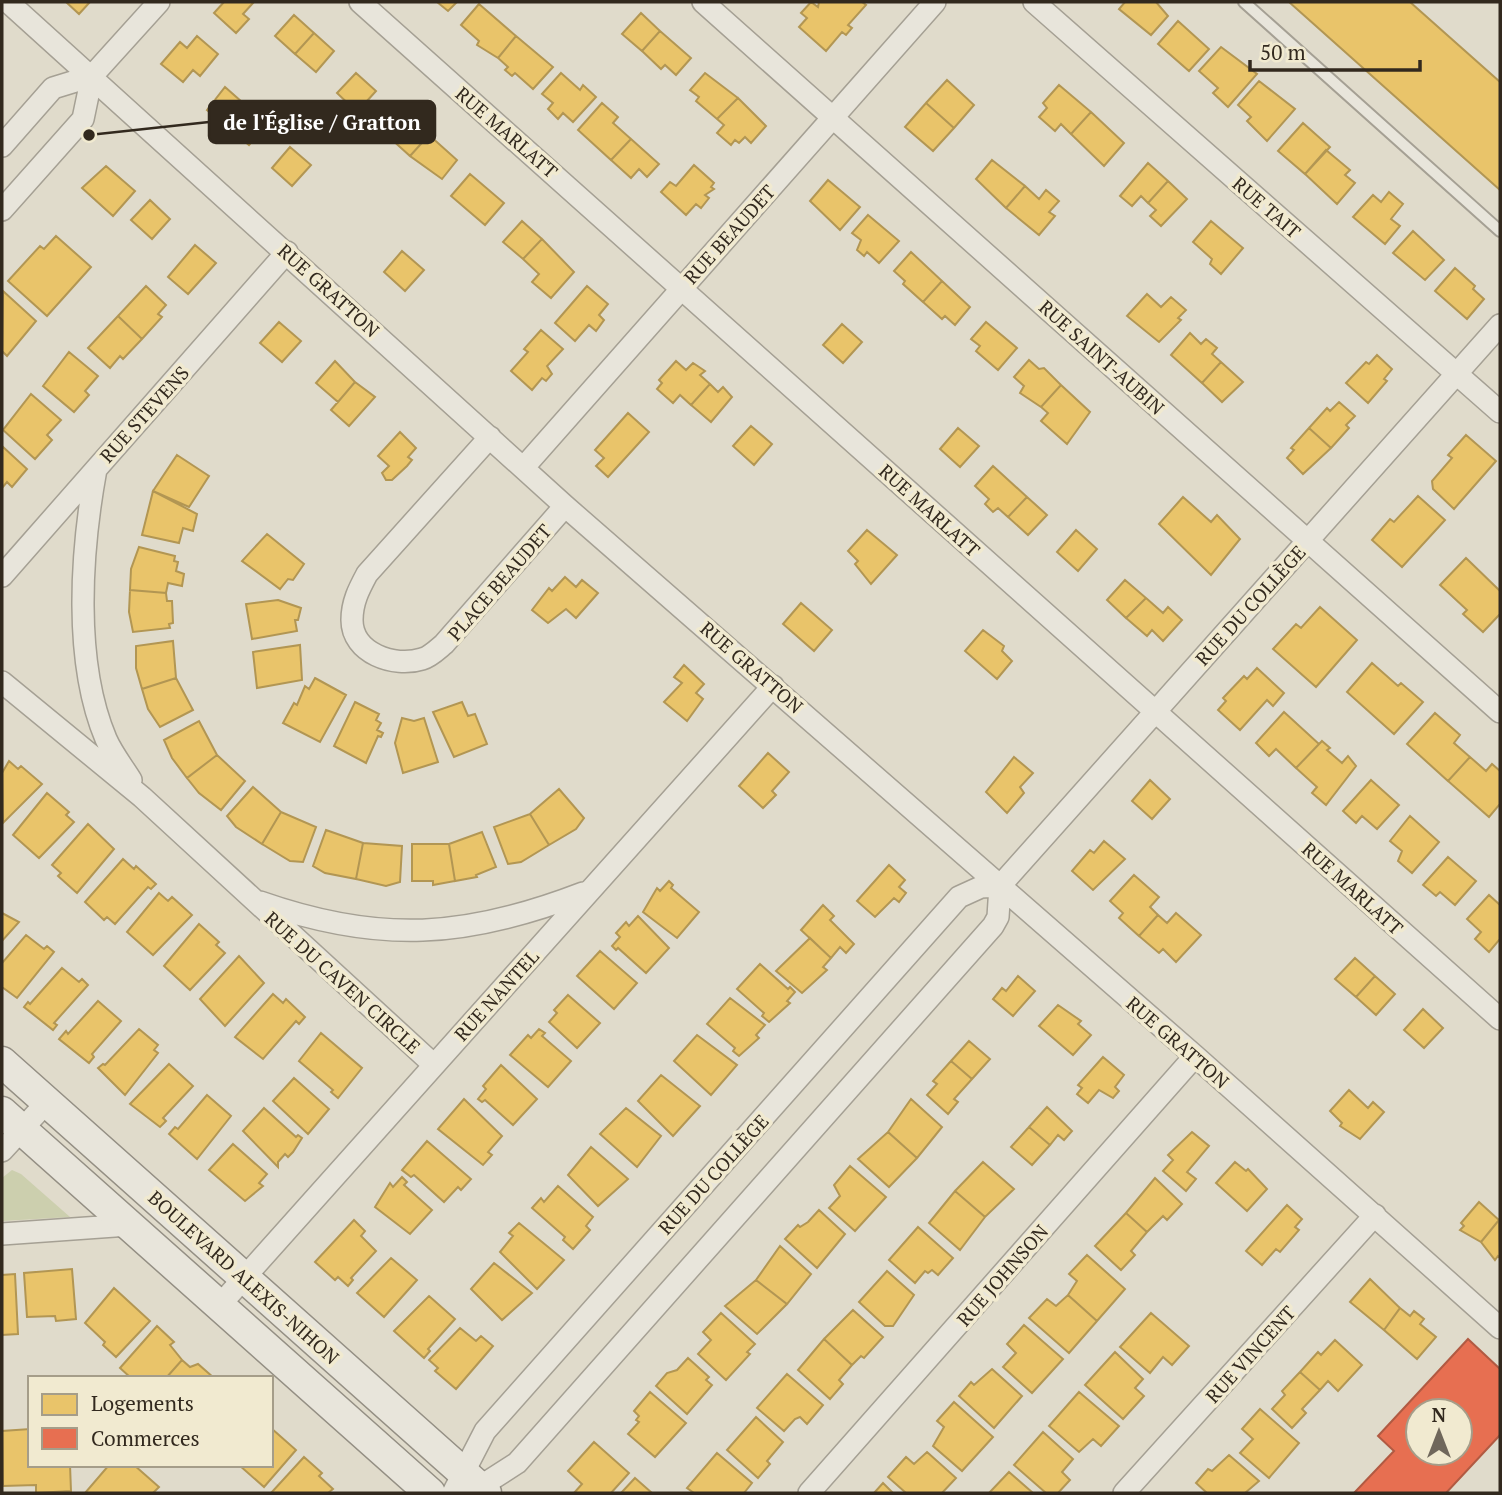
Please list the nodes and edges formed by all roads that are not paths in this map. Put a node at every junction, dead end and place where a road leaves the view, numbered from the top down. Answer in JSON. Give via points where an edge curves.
{"nodes":[{"id":1,"x":8,"y":2,"type":"edge"},
{"id":2,"x":159,"y":2,"type":"edge"},
{"id":3,"x":360,"y":2,"type":"edge"},
{"id":4,"x":703,"y":2,"type":"edge"},
{"id":5,"x":935,"y":2,"type":"edge"},
{"id":6,"x":1034,"y":2,"type":"edge"},
{"id":7,"x":1244,"y":2,"type":"edge"},
{"id":8,"x":92,"y":76,"type":"junction"},
{"id":9,"x":833,"y":118,"type":"junction"},
{"id":10,"x":2,"y":146,"type":"edge"},
{"id":11,"x":2,"y":211,"type":"edge"},
{"id":12,"x":1500,"y":231,"type":"edge"},
{"id":13,"x":288,"y":252,"type":"junction"},
{"id":14,"x":682,"y":286,"type":"junction"},
{"id":15,"x":1500,"y":325,"type":"edge"},
{"id":16,"x":1457,"y":374,"type":"junction"},
{"id":17,"x":1500,"y":412,"type":"edge"},
{"id":18,"x":490,"y":437,"type":"junction"},
{"id":19,"x":524,"y":467,"type":"junction"},
{"id":20,"x":96,"y":468,"type":"junction"},
{"id":21,"x":565,"y":506,"type":"junction"},
{"id":22,"x":1308,"y":540,"type":"junction"},
{"id":23,"x":2,"y":576,"type":"edge"},
{"id":24,"x":2,"y":682,"type":"edge"},
{"id":25,"x":773,"y":686,"type":"junction"},
{"id":26,"x":1155,"y":711,"type":"junction"},
{"id":27,"x":1500,"y":712,"type":"edge"},
{"id":28,"x":142,"y":797,"type":"junction"},
{"id":29,"x":1000,"y":886,"type":"junction"},
{"id":30,"x":587,"y":892,"type":"junction"},
{"id":31,"x":252,"y":900,"type":"junction"},
{"id":32,"x":1500,"y":1019,"type":"edge"},
{"id":33,"x":1195,"y":1056,"type":"junction"},
{"id":34,"x":434,"y":1065,"type":"junction"},
{"id":35,"x":5,"y":1072,"type":"edge"},
{"id":36,"x":47,"y":1102,"type":"junction"},
{"id":37,"x":8,"y":1131,"type":"edge"},
{"id":38,"x":1375,"y":1215,"type":"junction"},
{"id":39,"x":129,"y":1225,"type":"junction"},
{"id":40,"x":2,"y":1234,"type":"edge"},
{"id":41,"x":244,"y":1278,"type":"junction"},
{"id":42,"x":219,"y":1306,"type":"junction"},
{"id":43,"x":1500,"y":1328,"type":"edge"},
{"id":44,"x":470,"y":1488,"type":"edge"},
{"id":45,"x":430,"y":1493,"type":"edge"},
{"id":46,"x":809,"y":1493,"type":"edge"},
{"id":47,"x":1124,"y":1493,"type":"edge"}],
"edges":[{"from":1,"to":8,"type":"street","name":"RUE GRATTON"},
{"from":2,"to":8,"type":"street"},
{"from":3,"to":14,"type":"street","name":"RUE MARLATT"},
{"from":4,"to":9,"type":"street","name":"RUE SAINT-AUBIN"},
{"from":5,"to":9,"type":"street","name":"RUE BEAUDET"},
{"from":6,"to":16,"type":"street","name":"RUE TAIT"},
{"from":7,"to":12,"type":"lane"},
{"from":8,"to":10,"type":"street","via":[[54,88]]},
{"from":8,"to":11,"type":"street","via":[[83,119]]},
{"from":8,"to":13,"type":"street","name":"RUE GRATTON"},
{"from":9,"to":14,"type":"street","name":"RUE BEAUDET"},
{"from":9,"to":22,"type":"street","name":"RUE SAINT-AUBIN"},
{"from":13,"to":18,"type":"street","name":"RUE GRATTON"},
{"from":13,"to":20,"type":"street","name":"RUE STEVENS"},
{"from":14,"to":19,"type":"street","name":"RUE BEAUDET"},
{"from":14,"to":26,"type":"street","name":"RUE MARLATT"},
{"from":15,"to":16,"type":"street","name":"RUE DU COLLÈGE"},
{"from":16,"to":17,"type":"street","name":"RUE TAIT"},
{"from":16,"to":22,"type":"street","name":"RUE DU COLLÈGE"},
{"from":18,"to":19,"type":"street","name":"RUE GRATTON"},
{"from":18,"to":21,"type":"street","name":"PLACE BEAUDET","via":[[367,573],[354,598],[351,622],[358,641],[376,656],[398,663],[423,659],[444,644]]},
{"from":19,"to":21,"type":"street","name":"RUE GRATTON"},
{"from":20,"to":23,"type":"street","name":"RUE STEVENS"},
{"from":20,"to":28,"type":"street","name":"RUE DU CAVEN CIRCLE","via":[[85,550],[87,652],[106,740]]},
{"from":21,"to":25,"type":"street","name":"RUE GRATTON"},
{"from":22,"to":26,"type":"street","name":"RUE DU COLLÈGE"},
{"from":22,"to":27,"type":"street","name":"RUE SAINT-AUBIN"},
{"from":24,"to":28,"type":"street","name":"RUE DU CAVEN CIRCLE"},
{"from":25,"to":29,"type":"street","name":"RUE GRATTON"},
{"from":25,"to":30,"type":"street","name":"RUE NANTEL"},
{"from":26,"to":29,"type":"street","name":"RUE DU COLLÈGE"},
{"from":26,"to":32,"type":"street","name":"RUE MARLATT"},
{"from":28,"to":31,"type":"street","name":"RUE DU CAVEN CIRCLE"},
{"from":29,"to":33,"type":"street","name":"RUE GRATTON"},
{"from":29,"to":44,"type":"street","via":[[993,926],[517,1463]]},
{"from":29,"to":44,"type":"street","name":"RUE DU COLLÈGE","via":[[981,887],[959,897],[485,1431]]},
{"from":30,"to":31,"type":"street","name":"RUE DU CAVEN CIRCLE","via":[[528,914],[416,933],[306,918]]},
{"from":30,"to":34,"type":"street","name":"RUE NANTEL"},
{"from":31,"to":34,"type":"street","name":"RUE DU CAVEN CIRCLE"},
{"from":33,"to":38,"type":"street","name":"RUE GRATTON"},
{"from":33,"to":46,"type":"street","name":"RUE JOHNSON"},
{"from":34,"to":41,"type":"street","name":"RUE NANTEL"},
{"from":35,"to":36,"type":"street","name":"BOULEVARD ALEXIS-NIHON"},
{"from":36,"to":37,"type":"street"},
{"from":36,"to":41,"type":"street","name":"BOULEVARD ALEXIS-NIHON"},
{"from":37,"to":39,"type":"street","name":"BOULEVARD ALEXIS-NIHON"},
{"from":38,"to":43,"type":"street","name":"RUE GRATTON"},
{"from":38,"to":47,"type":"street","name":"RUE VINCENT"},
{"from":39,"to":40,"type":"street"},
{"from":39,"to":42,"type":"street","name":"BOULEVARD ALEXIS-NIHON"},
{"from":41,"to":42,"type":"street","name":"RUE NANTEL"},
{"from":41,"to":44,"type":"street","name":"BOULEVARD ALEXIS-NIHON"},
{"from":42,"to":45,"type":"street","name":"BOULEVARD ALEXIS-NIHON"}]}
